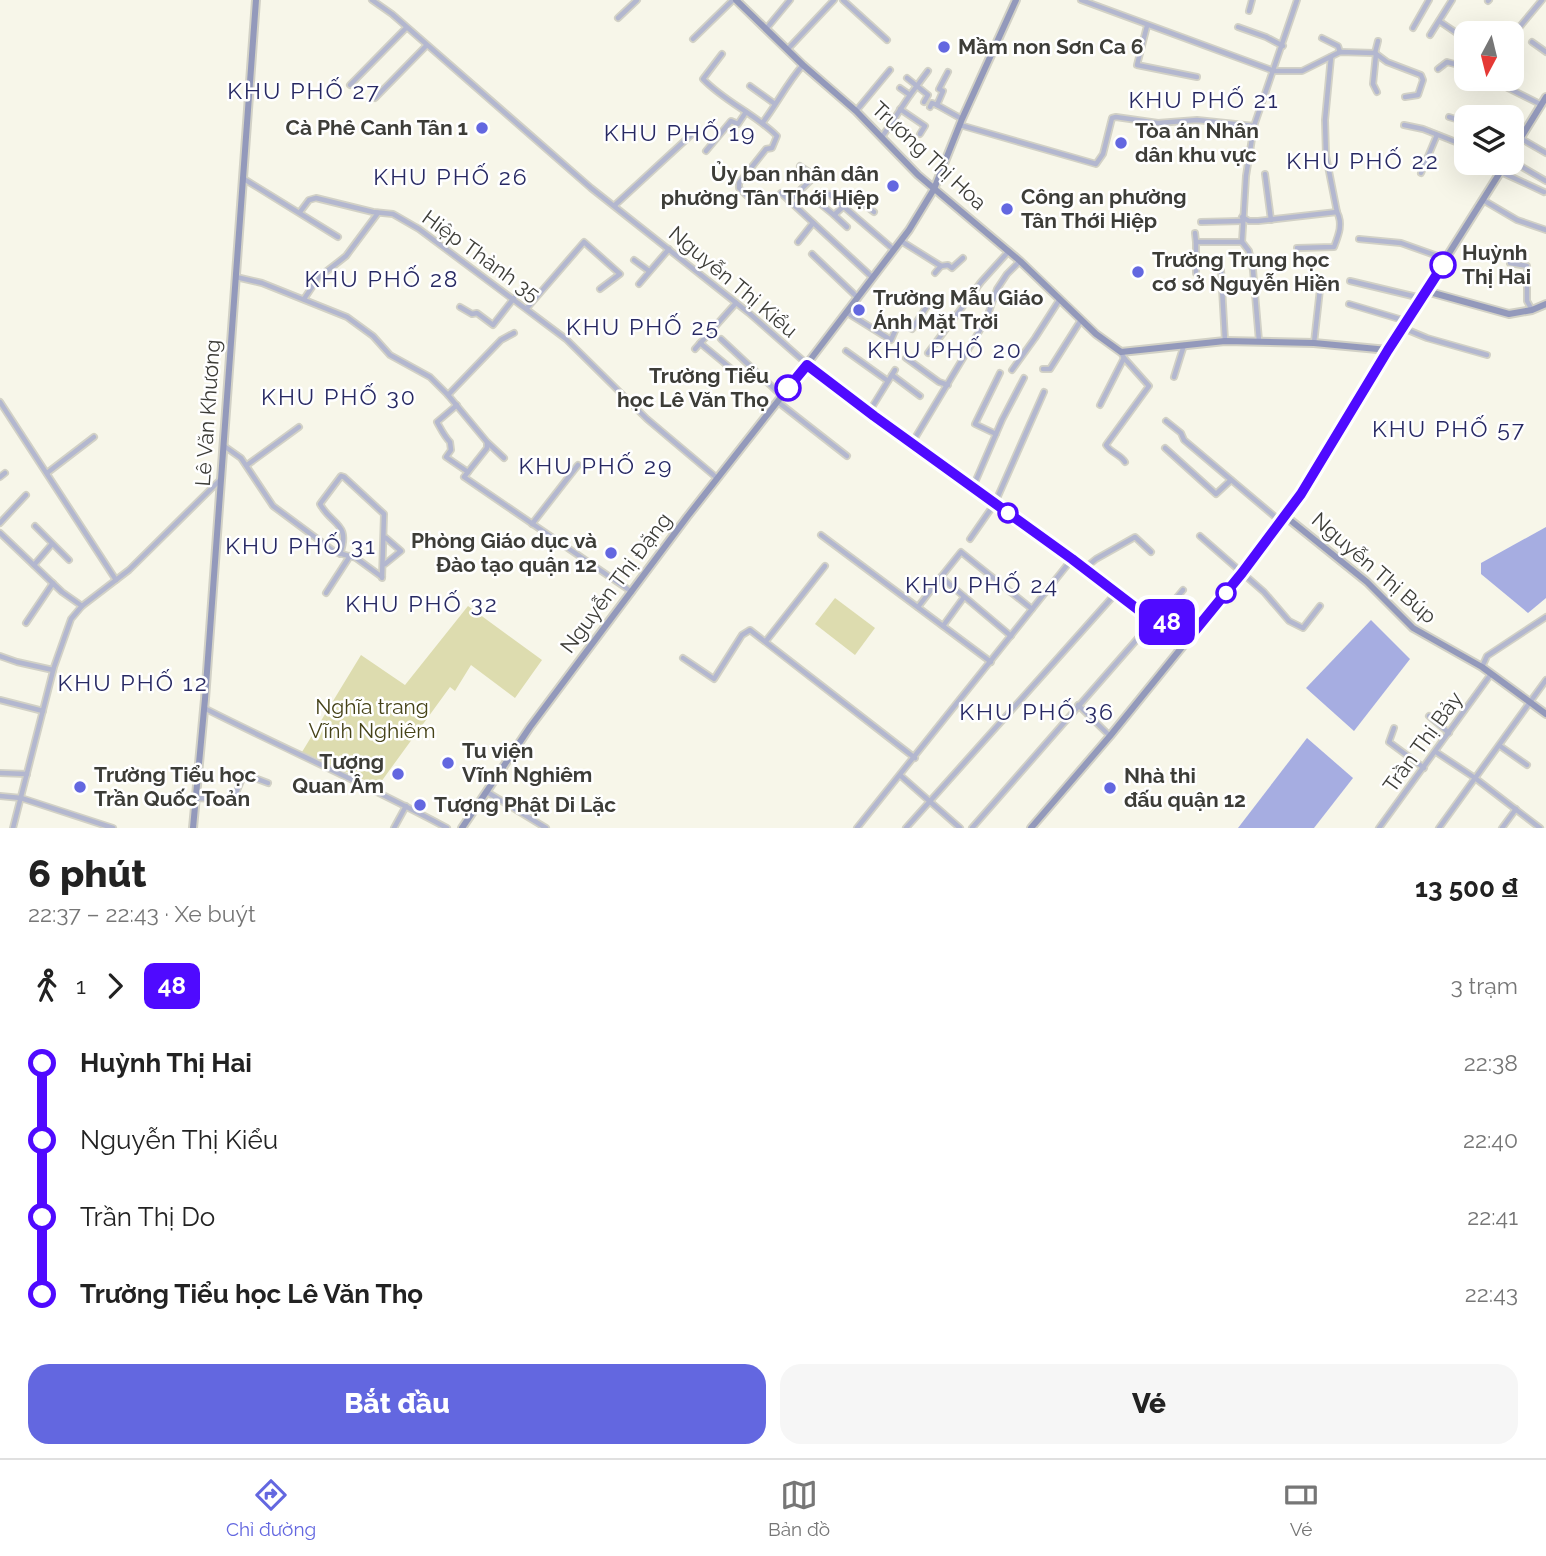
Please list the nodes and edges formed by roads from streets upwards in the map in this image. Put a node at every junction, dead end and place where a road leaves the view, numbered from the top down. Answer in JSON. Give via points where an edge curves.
{"nodes":[{"id":1,"x":256,"y":0,"type":"edge"},
{"id":2,"x":372,"y":0,"type":"edge"},
{"id":3,"x":637,"y":0,"type":"edge"},
{"id":4,"x":734,"y":0,"type":"edge"},
{"id":5,"x":790,"y":0,"type":"edge"},
{"id":6,"x":834,"y":0,"type":"edge"},
{"id":7,"x":1016,"y":0,"type":"edge"},
{"id":8,"x":1081,"y":0,"type":"edge"},
{"id":9,"x":1252,"y":0,"type":"edge"},
{"id":10,"x":1297,"y":0,"type":"edge"},
{"id":11,"x":1429,"y":0,"type":"edge"},
{"id":12,"x":1452,"y":0,"type":"edge"},
{"id":13,"x":1542,"y":0,"type":"edge"},
{"id":14,"x":846,"y":1,"type":"edge"},
{"id":15,"x":1249,"y":11,"type":"dead end"},
{"id":16,"x":618,"y":18,"type":"dead end"},
{"id":17,"x":1439,"y":22,"type":"junction"},
{"id":18,"x":1524,"y":22,"type":"edge"},
{"id":19,"x":1147,"y":26,"type":"junction"},
{"id":20,"x":1238,"y":27,"type":"dead end"},
{"id":21,"x":406,"y":28,"type":"junction"},
{"id":22,"x":1413,"y":28,"type":"dead end"},
{"id":23,"x":765,"y":29,"type":"junction"},
{"id":24,"x":1454,"y":32,"type":"edge"},
{"id":25,"x":1430,"y":35,"type":"dead end"},
{"id":26,"x":1322,"y":38,"type":"dead end"},
{"id":27,"x":693,"y":39,"type":"dead end"},
{"id":28,"x":887,"y":40,"type":"dead end"},
{"id":29,"x":1378,"y":41,"type":"dead end"},
{"id":30,"x":1532,"y":42,"type":"dead end"},
{"id":31,"x":426,"y":46,"type":"junction"},
{"id":32,"x":1283,"y":46,"type":"junction"},
{"id":33,"x":787,"y":50,"type":"junction"},
{"id":34,"x":1340,"y":52,"type":"junction"},
{"id":35,"x":1546,"y":52,"type":"edge"},
{"id":36,"x":722,"y":54,"type":"dead end"},
{"id":37,"x":1375,"y":54,"type":"junction"},
{"id":38,"x":1331,"y":57,"type":"junction"},
{"id":39,"x":1454,"y":64,"type":"edge"},
{"id":40,"x":803,"y":65,"type":"junction"},
{"id":41,"x":1437,"y":69,"type":"dead end"},
{"id":42,"x":890,"y":70,"type":"dead end"},
{"id":43,"x":928,"y":71,"type":"dead end"},
{"id":44,"x":1274,"y":71,"type":"junction"},
{"id":45,"x":948,"y":72,"type":"dead end"},
{"id":46,"x":1197,"y":77,"type":"dead end"},
{"id":47,"x":907,"y":78,"type":"dead end"},
{"id":48,"x":350,"y":85,"type":"dead end"},
{"id":49,"x":750,"y":86,"type":"dead end"},
{"id":50,"x":917,"y":86,"type":"junction"},
{"id":51,"x":900,"y":88,"type":"dead end"},
{"id":52,"x":1514,"y":91,"type":"edge"},
{"id":53,"x":1377,"y":92,"type":"dead end"},
{"id":54,"x":910,"y":95,"type":"junction"},
{"id":55,"x":375,"y":97,"type":"dead end"},
{"id":56,"x":1405,"y":97,"type":"dead end"},
{"id":57,"x":1546,"y":97,"type":"edge"},
{"id":58,"x":924,"y":102,"type":"dead end"},
{"id":59,"x":775,"y":104,"type":"junction"},
{"id":60,"x":1540,"y":104,"type":"junction"},
{"id":61,"x":937,"y":105,"type":"junction"},
{"id":62,"x":930,"y":107,"type":"dead end"},
{"id":63,"x":900,"y":110,"type":"junction"},
{"id":64,"x":856,"y":111,"type":"junction"},
{"id":65,"x":746,"y":112,"type":"junction"},
{"id":66,"x":1449,"y":117,"type":"dead end"},
{"id":67,"x":1454,"y":118,"type":"edge"},
{"id":68,"x":763,"y":122,"type":"junction"},
{"id":69,"x":961,"y":122,"type":"junction"},
{"id":70,"x":1404,"y":125,"type":"dead end"},
{"id":71,"x":1254,"y":126,"type":"junction"},
{"id":72,"x":1524,"y":127,"type":"edge"},
{"id":73,"x":920,"y":134,"type":"dead end"},
{"id":74,"x":691,"y":135,"type":"dead end"},
{"id":75,"x":1437,"y":135,"type":"junction"},
{"id":76,"x":882,"y":136,"type":"junction"},
{"id":77,"x":1454,"y":141,"type":"edge"},
{"id":78,"x":1524,"y":143,"type":"edge"},
{"id":79,"x":706,"y":151,"type":"dead end"},
{"id":80,"x":1546,"y":153,"type":"edge"},
{"id":81,"x":800,"y":166,"type":"dead end"},
{"id":82,"x":1524,"y":168,"type":"edge"},
{"id":83,"x":1421,"y":173,"type":"dead end"},
{"id":84,"x":1265,"y":174,"type":"dead end"},
{"id":85,"x":1499,"y":175,"type":"edge"},
{"id":86,"x":1507,"y":175,"type":"edge"},
{"id":87,"x":243,"y":178,"type":"junction"},
{"id":88,"x":1546,"y":181,"type":"edge"},
{"id":89,"x":934,"y":189,"type":"junction"},
{"id":90,"x":1544,"y":192,"type":"dead end"},
{"id":91,"x":780,"y":193,"type":"dead end"},
{"id":92,"x":829,"y":194,"type":"dead end"},
{"id":93,"x":747,"y":196,"type":"dead end"},
{"id":94,"x":1483,"y":200,"type":"junction"},
{"id":95,"x":789,"y":201,"type":"junction"},
{"id":96,"x":818,"y":202,"type":"dead end"},
{"id":97,"x":615,"y":205,"type":"junction"},
{"id":98,"x":843,"y":205,"type":"junction"},
{"id":99,"x":300,"y":212,"type":"junction"},
{"id":100,"x":874,"y":212,"type":"dead end"},
{"id":101,"x":1337,"y":212,"type":"junction"},
{"id":102,"x":379,"y":213,"type":"junction"},
{"id":103,"x":834,"y":215,"type":"junction"},
{"id":104,"x":1242,"y":219,"type":"junction"},
{"id":105,"x":1271,"y":220,"type":"junction"},
{"id":106,"x":1201,"y":222,"type":"dead end"},
{"id":107,"x":813,"y":223,"type":"junction"},
{"id":108,"x":847,"y":227,"type":"dead end"},
{"id":109,"x":1546,"y":230,"type":"edge"},
{"id":110,"x":1195,"y":233,"type":"dead end"},
{"id":111,"x":338,"y":237,"type":"dead end"},
{"id":112,"x":1359,"y":239,"type":"dead end"},
{"id":113,"x":900,"y":241,"type":"junction"},
{"id":114,"x":798,"y":242,"type":"dead end"},
{"id":115,"x":1196,"y":242,"type":"junction"},
{"id":116,"x":1242,"y":242,"type":"junction"},
{"id":117,"x":1297,"y":248,"type":"dead end"},
{"id":118,"x":668,"y":249,"type":"junction"},
{"id":119,"x":893,"y":249,"type":"junction"},
{"id":120,"x":1009,"y":251,"type":"junction"},
{"id":121,"x":812,"y":254,"type":"dead end"},
{"id":122,"x":963,"y":258,"type":"dead end"},
{"id":123,"x":1446,"y":259,"type":"junction"},
{"id":124,"x":634,"y":260,"type":"dead end"},
{"id":125,"x":1020,"y":261,"type":"junction"},
{"id":126,"x":1510,"y":263,"type":"dead end"},
{"id":127,"x":942,"y":266,"type":"junction"},
{"id":128,"x":1221,"y":270,"type":"dead end"},
{"id":129,"x":649,"y":271,"type":"junction"},
{"id":130,"x":935,"y":273,"type":"dead end"},
{"id":131,"x":1196,"y":273,"type":"dead end"},
{"id":132,"x":235,"y":277,"type":"junction"},
{"id":133,"x":872,"y":277,"type":"junction"},
{"id":134,"x":1321,"y":281,"type":"dead end"},
{"id":135,"x":1350,"y":281,"type":"dead end"},
{"id":136,"x":639,"y":284,"type":"dead end"},
{"id":137,"x":600,"y":289,"type":"dead end"},
{"id":138,"x":1426,"y":291,"type":"junction"},
{"id":139,"x":858,"y":297,"type":"junction"},
{"id":140,"x":933,"y":297,"type":"dead end"},
{"id":141,"x":514,"y":298,"type":"junction"},
{"id":142,"x":1422,"y":298,"type":"junction"},
{"id":143,"x":304,"y":299,"type":"junction"},
{"id":144,"x":1060,"y":299,"type":"junction"},
{"id":145,"x":737,"y":303,"type":"junction"},
{"id":146,"x":1349,"y":304,"type":"dead end"},
{"id":147,"x":1546,"y":304,"type":"edge"},
{"id":148,"x":460,"y":307,"type":"dead end"},
{"id":149,"x":527,"y":308,"type":"junction"},
{"id":150,"x":1532,"y":310,"type":"junction"},
{"id":151,"x":846,"y":312,"type":"junction"},
{"id":152,"x":1082,"y":320,"type":"junction"},
{"id":153,"x":1404,"y":325,"type":"junction"},
{"id":154,"x":514,"y":334,"type":"dead end"},
{"id":155,"x":720,"y":339,"type":"dead end"},
{"id":156,"x":1225,"y":341,"type":"junction"},
{"id":157,"x":1259,"y":341,"type":"junction"},
{"id":158,"x":700,"y":343,"type":"junction"},
{"id":159,"x":1314,"y":343,"type":"junction"},
{"id":160,"x":1184,"y":345,"type":"junction"},
{"id":161,"x":695,"y":349,"type":"dead end"},
{"id":162,"x":1388,"y":350,"type":"junction"},
{"id":163,"x":846,"y":351,"type":"dead end"},
{"id":164,"x":928,"y":353,"type":"dead end"},
{"id":165,"x":1122,"y":355,"type":"junction"},
{"id":166,"x":1487,"y":355,"type":"dead end"},
{"id":167,"x":906,"y":358,"type":"dead end"},
{"id":168,"x":807,"y":365,"type":"junction"},
{"id":169,"x":1043,"y":369,"type":"dead end"},
{"id":170,"x":1012,"y":370,"type":"dead end"},
{"id":171,"x":734,"y":371,"type":"dead end"},
{"id":172,"x":1000,"y":373,"type":"dead end"},
{"id":173,"x":1174,"y":377,"type":"dead end"},
{"id":174,"x":1024,"y":378,"type":"dead end"},
{"id":175,"x":888,"y":382,"type":"junction"},
{"id":176,"x":948,"y":385,"type":"junction"},
{"id":177,"x":1044,"y":392,"type":"dead end"},
{"id":178,"x":448,"y":395,"type":"junction"},
{"id":179,"x":920,"y":396,"type":"dead end"},
{"id":180,"x":780,"y":399,"type":"junction"},
{"id":181,"x":0,"y":402,"type":"edge"},
{"id":182,"x":457,"y":405,"type":"junction"},
{"id":183,"x":1100,"y":405,"type":"dead end"},
{"id":184,"x":869,"y":412,"type":"junction"},
{"id":185,"x":1166,"y":421,"type":"dead end"},
{"id":186,"x":299,"y":427,"type":"dead end"},
{"id":187,"x":996,"y":434,"type":"junction"},
{"id":188,"x":94,"y":437,"type":"dead end"},
{"id":189,"x":487,"y":442,"type":"junction"},
{"id":190,"x":912,"y":443,"type":"junction"},
{"id":191,"x":224,"y":446,"type":"junction"},
{"id":192,"x":1166,"y":448,"type":"dead end"},
{"id":193,"x":846,"y":456,"type":"dead end"},
{"id":194,"x":505,"y":458,"type":"dead end"},
{"id":195,"x":1125,"y":462,"type":"dead end"},
{"id":196,"x":247,"y":465,"type":"junction"},
{"id":197,"x":578,"y":465,"type":"dead end"},
{"id":198,"x":468,"y":472,"type":"junction"},
{"id":199,"x":47,"y":473,"type":"junction"},
{"id":200,"x":718,"y":479,"type":"junction"},
{"id":201,"x":221,"y":480,"type":"junction"},
{"id":202,"x":1231,"y":480,"type":"junction"},
{"id":203,"x":973,"y":487,"type":"junction"},
{"id":204,"x":26,"y":495,"type":"dead end"},
{"id":205,"x":995,"y":503,"type":"junction"},
{"id":206,"x":1283,"y":518,"type":"junction"},
{"id":207,"x":0,"y":523,"type":"edge"},
{"id":208,"x":532,"y":524,"type":"junction"},
{"id":209,"x":35,"y":526,"type":"dead end"},
{"id":210,"x":0,"y":533,"type":"edge"},
{"id":211,"x":821,"y":535,"type":"dead end"},
{"id":212,"x":1200,"y":536,"type":"dead end"},
{"id":213,"x":385,"y":538,"type":"junction"},
{"id":214,"x":970,"y":539,"type":"dead end"},
{"id":215,"x":52,"y":544,"type":"junction"},
{"id":216,"x":1151,"y":552,"type":"dead end"},
{"id":217,"x":340,"y":554,"type":"junction"},
{"id":218,"x":350,"y":556,"type":"junction"},
{"id":219,"x":1072,"y":559,"type":"junction"},
{"id":220,"x":69,"y":561,"type":"dead end"},
{"id":221,"x":384,"y":564,"type":"junction"},
{"id":222,"x":34,"y":565,"type":"junction"},
{"id":223,"x":825,"y":566,"type":"dead end"},
{"id":224,"x":1084,"y":568,"type":"junction"},
{"id":225,"x":1242,"y":573,"type":"junction"},
{"id":226,"x":941,"y":577,"type":"junction"},
{"id":227,"x":116,"y":580,"type":"junction"},
{"id":228,"x":53,"y":583,"type":"junction"},
{"id":229,"x":1183,"y":590,"type":"dead end"},
{"id":230,"x":326,"y":593,"type":"dead end"},
{"id":231,"x":632,"y":593,"type":"junction"},
{"id":232,"x":1116,"y":593,"type":"junction"},
{"id":233,"x":964,"y":597,"type":"junction"},
{"id":234,"x":82,"y":606,"type":"junction"},
{"id":235,"x":1320,"y":606,"type":"dead end"},
{"id":236,"x":918,"y":607,"type":"junction"},
{"id":237,"x":1032,"y":609,"type":"junction"},
{"id":238,"x":1546,"y":617,"type":"edge"},
{"id":239,"x":1155,"y":621,"type":"junction"},
{"id":240,"x":26,"y":623,"type":"dead end"},
{"id":241,"x":943,"y":626,"type":"junction"},
{"id":242,"x":1193,"y":633,"type":"junction"},
{"id":243,"x":1011,"y":636,"type":"junction"},
{"id":244,"x":766,"y":641,"type":"junction"},
{"id":245,"x":0,"y":656,"type":"edge"},
{"id":246,"x":682,"y":658,"type":"dead end"},
{"id":247,"x":991,"y":662,"type":"junction"},
{"id":248,"x":1482,"y":667,"type":"junction"},
{"id":249,"x":53,"y":670,"type":"junction"},
{"id":250,"x":1491,"y":674,"type":"junction"},
{"id":251,"x":1546,"y":680,"type":"edge"},
{"id":252,"x":0,"y":700,"type":"edge"},
{"id":253,"x":1531,"y":702,"type":"junction"},
{"id":254,"x":1079,"y":705,"type":"junction"},
{"id":255,"x":204,"y":708,"type":"junction"},
{"id":256,"x":43,"y":711,"type":"junction"},
{"id":257,"x":1546,"y":714,"type":"edge"},
{"id":258,"x":1429,"y":716,"type":"dead end"},
{"id":259,"x":1394,"y":728,"type":"dead end"},
{"id":260,"x":1449,"y":733,"type":"junction"},
{"id":261,"x":1111,"y":736,"type":"junction"},
{"id":262,"x":1500,"y":746,"type":"junction"},
{"id":263,"x":1436,"y":752,"type":"junction"},
{"id":264,"x":915,"y":758,"type":"junction"},
{"id":265,"x":1527,"y":765,"type":"dead end"},
{"id":266,"x":1424,"y":768,"type":"junction"},
{"id":267,"x":0,"y":773,"type":"edge"},
{"id":268,"x":27,"y":774,"type":"junction"},
{"id":269,"x":901,"y":776,"type":"junction"},
{"id":270,"x":1475,"y":778,"type":"junction"},
{"id":271,"x":268,"y":783,"type":"dead end"},
{"id":272,"x":487,"y":792,"type":"junction"},
{"id":273,"x":0,"y":796,"type":"edge"},
{"id":274,"x":20,"y":798,"type":"junction"},
{"id":275,"x":196,"y":798,"type":"junction"},
{"id":276,"x":930,"y":802,"type":"junction"},
{"id":277,"x":406,"y":806,"type":"junction"},
{"id":278,"x":1516,"y":809,"type":"junction"},
{"id":279,"x":13,"y":828,"type":"edge"},
{"id":280,"x":113,"y":828,"type":"edge"},
{"id":281,"x":194,"y":828,"type":"edge"},
{"id":282,"x":394,"y":828,"type":"edge"},
{"id":283,"x":447,"y":828,"type":"edge"},
{"id":284,"x":462,"y":828,"type":"edge"},
{"id":285,"x":546,"y":828,"type":"edge"},
{"id":286,"x":858,"y":828,"type":"edge"},
{"id":287,"x":906,"y":828,"type":"edge"},
{"id":288,"x":961,"y":828,"type":"edge"},
{"id":289,"x":972,"y":828,"type":"edge"},
{"id":290,"x":1031,"y":828,"type":"edge"},
{"id":291,"x":1379,"y":828,"type":"edge"},
{"id":292,"x":1439,"y":828,"type":"edge"},
{"id":293,"x":1502,"y":828,"type":"edge"},
{"id":294,"x":1540,"y":828,"type":"edge"}],
"edges":[{"from":1,"to":87,"type":"street","name":"Lê Văn Khương"},
{"from":2,"to":21,"type":"street","name":"Nguyễn Thị Kiểu"},
{"from":3,"to":16,"type":"street"},
{"from":4,"to":23,"type":"street","name":"Trương Thị Hoa"},
{"from":4,"to":27,"type":"street"},
{"from":5,"to":23,"type":"street"},
{"from":6,"to":33,"type":"street"},
{"from":7,"to":69,"type":"street"},
{"from":8,"to":19,"type":"street"},
{"from":9,"to":15,"type":"street"},
{"from":10,"to":32,"type":"street"},
{"from":11,"to":22,"type":"street"},
{"from":12,"to":17,"type":"street"},
{"from":13,"to":18,"type":"street"},
{"from":14,"to":28,"type":"street"},
{"from":17,"to":24,"type":"street"},
{"from":17,"to":25,"type":"street"},
{"from":19,"to":44,"type":"street"},
{"from":19,"to":46,"type":"street","via":[[1138,65]]},
{"from":20,"to":32,"type":"street"},
{"from":21,"to":31,"type":"street","name":"Nguyễn Thị Kiểu"},
{"from":21,"to":48,"type":"street"},
{"from":23,"to":33,"type":"street","name":"Trương Thị Hoa"},
{"from":26,"to":34,"type":"street","via":[[1338,46]]},
{"from":29,"to":37,"type":"street"},
{"from":30,"to":35,"type":"street"},
{"from":31,"to":55,"type":"street"},
{"from":31,"to":97,"type":"street","name":"Nguyễn Thị Kiểu"},
{"from":32,"to":44,"type":"street"},
{"from":33,"to":40,"type":"street","name":"Trương Thị Hoa"},
{"from":34,"to":37,"type":"street"},
{"from":34,"to":38,"type":"street"},
{"from":36,"to":65,"type":"street","via":[[702,78]]},
{"from":37,"to":53,"type":"street","via":[[1373,84]]},
{"from":37,"to":56,"type":"street","via":[[1421,75],[1418,95]]},
{"from":38,"to":44,"type":"street","via":[[1302,71]]},
{"from":38,"to":101,"type":"street","via":[[1326,156]]},
{"from":39,"to":41,"type":"street","via":[[1447,62]]},
{"from":40,"to":59,"type":"street"},
{"from":40,"to":64,"type":"street","name":"Trương Thị Hoa"},
{"from":42,"to":64,"type":"street"},
{"from":43,"to":50,"type":"street"},
{"from":44,"to":71,"type":"street"},
{"from":45,"to":61,"type":"street"},
{"from":47,"to":50,"type":"street"},
{"from":49,"to":59,"type":"street"},
{"from":50,"to":54,"type":"street"},
{"from":50,"to":58,"type":"street","via":[[928,94]]},
{"from":51,"to":54,"type":"street"},
{"from":52,"to":60,"type":"street"},
{"from":54,"to":63,"type":"street"},
{"from":57,"to":60,"type":"street"},
{"from":59,"to":68,"type":"street"},
{"from":60,"to":72,"type":"street"},
{"from":61,"to":62,"type":"street"},
{"from":61,"to":69,"type":"street"},
{"from":63,"to":73,"type":"street","via":[[925,126]]},
{"from":63,"to":76,"type":"street"},
{"from":64,"to":76,"type":"street","name":"Trương Thị Hoa"},
{"from":65,"to":68,"type":"street"},
{"from":65,"to":79,"type":"street","via":[[738,124],[731,121]]},
{"from":66,"to":67,"type":"street"},
{"from":68,"to":93,"type":"street","via":[[777,136],[772,148],[766,149],[739,183]]},
{"from":69,"to":71,"type":"street","via":[[1096,164],[1115,117]]},
{"from":69,"to":89,"type":"street","name":"Nguyễn Thị Đặng"},
{"from":70,"to":75,"type":"street"},
{"from":71,"to":104,"type":"street"},
{"from":74,"to":97,"type":"street"},
{"from":75,"to":77,"type":"street"},
{"from":75,"to":83,"type":"street"},
{"from":76,"to":89,"type":"street","name":"Trương Thị Hoa"},
{"from":78,"to":80,"type":"street"},
{"from":81,"to":95,"type":"street","via":[[815,176]]},
{"from":82,"to":88,"type":"street"},
{"from":84,"to":105,"type":"street"},
{"from":85,"to":94,"type":"street"},
{"from":86,"to":90,"type":"street"},
{"from":87,"to":99,"type":"street"},
{"from":87,"to":132,"type":"street","name":"Lê Văn Khương"},
{"from":89,"to":113,"type":"street","name":"Nguyễn Thị Đặng"},
{"from":89,"to":120,"type":"street","name":"Trương Thị Hoa"},
{"from":91,"to":95,"type":"street"},
{"from":92,"to":98,"type":"street"},
{"from":94,"to":109,"type":"street"},
{"from":94,"to":123,"type":"street"},
{"from":95,"to":107,"type":"street"},
{"from":96,"to":103,"type":"street"},
{"from":97,"to":118,"type":"street","name":"Nguyễn Thị Kiểu"},
{"from":98,"to":100,"type":"street","via":[[852,195]]},
{"from":98,"to":103,"type":"street"},
{"from":98,"to":119,"type":"street"},
{"from":99,"to":102,"type":"street","name":"Hiệp Thành 35","via":[[316,198]]},
{"from":99,"to":111,"type":"street"},
{"from":101,"to":105,"type":"street"},
{"from":101,"to":117,"type":"street","via":[[1341,220],[1334,247]]},
{"from":102,"to":141,"type":"street","name":"Hiệp Thành 35","via":[[393,214],[411,224]]},
{"from":102,"to":143,"type":"street"},
{"from":103,"to":108,"type":"street"},
{"from":104,"to":105,"type":"street"},
{"from":104,"to":106,"type":"street"},
{"from":104,"to":116,"type":"street"},
{"from":107,"to":114,"type":"street"},
{"from":107,"to":133,"type":"street"},
{"from":110,"to":115,"type":"street"},
{"from":112,"to":123,"type":"street","via":[[1401,243]]},
{"from":113,"to":119,"type":"street","name":"Nguyễn Thị Đặng"},
{"from":113,"to":127,"type":"street"},
{"from":115,"to":116,"type":"street"},
{"from":115,"to":131,"type":"street"},
{"from":116,"to":157,"type":"street","via":[[1250,251]]},
{"from":118,"to":129,"type":"street"},
{"from":118,"to":145,"type":"street","name":"Nguyễn Thị Kiểu"},
{"from":119,"to":133,"type":"street","name":"Nguyễn Thị Đặng"},
{"from":120,"to":125,"type":"street","name":"Trương Thị Hoa"},
{"from":120,"to":164,"type":"street"},
{"from":121,"to":139,"type":"street"},
{"from":122,"to":127,"type":"street","via":[[952,268]]},
{"from":123,"to":138,"type":"street"},
{"from":124,"to":129,"type":"street"},
{"from":125,"to":144,"type":"street","name":"Trương Thị Hoa"},
{"from":125,"to":176,"type":"street","via":[[997,289],[986,320]]},
{"from":126,"to":150,"type":"street","via":[[1527,266],[1527,302]]},
{"from":127,"to":130,"type":"street"},
{"from":128,"to":156,"type":"street"},
{"from":129,"to":136,"type":"street"},
{"from":132,"to":143,"type":"street"},
{"from":132,"to":191,"type":"street","name":"Lê Văn Khương"},
{"from":133,"to":139,"type":"street","name":"Nguyễn Thị Đặng"},
{"from":134,"to":159,"type":"street"},
{"from":135,"to":142,"type":"street"},
{"from":137,"to":149,"type":"street","via":[[620,274],[584,242]]},
{"from":138,"to":142,"type":"street"},
{"from":138,"to":150,"type":"street","via":[[1509,314]]},
{"from":139,"to":151,"type":"street","name":"Nguyễn Thị Đặng"},
{"from":140,"to":151,"type":"street","via":[[912,329],[899,322],[891,341]]},
{"from":141,"to":148,"type":"street","via":[[493,325]]},
{"from":141,"to":149,"type":"street","name":"Hiệp Thành 35"},
{"from":142,"to":153,"type":"street"},
{"from":143,"to":178,"type":"street","via":[[347,317],[390,355],[430,377]]},
{"from":144,"to":152,"type":"street","name":"Trương Thị Hoa"},
{"from":144,"to":170,"type":"street"},
{"from":145,"to":158,"type":"street"},
{"from":145,"to":168,"type":"street","name":"Nguyễn Thị Kiểu"},
{"from":146,"to":153,"type":"street"},
{"from":147,"to":150,"type":"street"},
{"from":149,"to":200,"type":"street","name":"Hiệp Thành 35"},
{"from":151,"to":168,"type":"street","name":"Nguyễn Thị Đặng"},
{"from":152,"to":165,"type":"street","name":"Trương Thị Hoa"},
{"from":152,"to":169,"type":"street","via":[[1050,369]]},
{"from":153,"to":162,"type":"street"},
{"from":153,"to":166,"type":"street","via":[[1427,338]]},
{"from":154,"to":178,"type":"street","via":[[501,340]]},
{"from":155,"to":180,"type":"street"},
{"from":156,"to":157,"type":"street"},
{"from":156,"to":160,"type":"street"},
{"from":157,"to":159,"type":"street"},
{"from":158,"to":161,"type":"street"},
{"from":158,"to":171,"type":"street"},
{"from":159,"to":162,"type":"street"},
{"from":160,"to":165,"type":"street"},
{"from":160,"to":173,"type":"street"},
{"from":162,"to":206,"type":"street"},
{"from":163,"to":175,"type":"street"},
{"from":165,"to":183,"type":"street"},
{"from":165,"to":195,"type":"street","via":[[1149,386],[1105,445]]},
{"from":167,"to":176,"type":"street"},
{"from":168,"to":180,"type":"street","name":"Nguyễn Thị Đặng"},
{"from":168,"to":184,"type":"street","name":"Nguyễn Thị Kiểu"},
{"from":172,"to":187,"type":"street","via":[[975,425]]},
{"from":174,"to":187,"type":"street"},
{"from":175,"to":179,"type":"street","via":[[893,373]]},
{"from":175,"to":184,"type":"street"},
{"from":176,"to":190,"type":"street"},
{"from":177,"to":205,"type":"street"},
{"from":178,"to":182,"type":"street"},
{"from":180,"to":193,"type":"street"},
{"from":180,"to":200,"type":"street","name":"Nguyễn Thị Đặng"},
{"from":181,"to":199,"type":"street"},
{"from":182,"to":189,"type":"street"},
{"from":182,"to":198,"type":"street","via":[[437,422],[450,442],[446,457]]},
{"from":184,"to":190,"type":"street","name":"Nguyễn Thị Kiểu"},
{"from":185,"to":202,"type":"street"},
{"from":186,"to":196,"type":"street"},
{"from":187,"to":203,"type":"street"},
{"from":188,"to":199,"type":"street"},
{"from":189,"to":194,"type":"street"},
{"from":189,"to":198,"type":"street"},
{"from":190,"to":203,"type":"street","name":"Nguyễn Thị Kiểu"},
{"from":191,"to":196,"type":"street"},
{"from":191,"to":201,"type":"street","name":"Lê Văn Khương"},
{"from":192,"to":202,"type":"street","via":[[1216,494]]},
{"from":196,"to":217,"type":"street","via":[[272,506]]},
{"from":197,"to":208,"type":"street"},
{"from":198,"to":208,"type":"street","via":[[464,477]]},
{"from":199,"to":227,"type":"street"},
{"from":200,"to":231,"type":"street","name":"Nguyễn Thị Đặng"},
{"from":201,"to":227,"type":"street"},
{"from":201,"to":255,"type":"street","name":"Lê Văn Khương"},
{"from":202,"to":206,"type":"street"},
{"from":203,"to":205,"type":"street","name":"Nguyễn Thị Kiểu"},
{"from":204,"to":207,"type":"street"},
{"from":205,"to":214,"type":"street"},
{"from":205,"to":219,"type":"street","name":"Nguyễn Thị Kiểu"},
{"from":206,"to":225,"type":"street"},
{"from":206,"to":248,"type":"street","name":"Nguyễn Thị Búp","via":[[1367,582],[1413,628]]},
{"from":208,"to":231,"type":"street"},
{"from":209,"to":215,"type":"street"},
{"from":210,"to":222,"type":"street"},
{"from":211,"to":236,"type":"street"},
{"from":212,"to":225,"type":"street"},
{"from":213,"to":217,"type":"street","via":[[384,514],[341,477],[320,504],[343,528]]},
{"from":213,"to":221,"type":"street"},
{"from":213,"to":221,"type":"street","via":[[401,551]]},
{"from":215,"to":220,"type":"street"},
{"from":215,"to":222,"type":"street"},
{"from":216,"to":224,"type":"street","via":[[1135,537]]},
{"from":217,"to":218,"type":"street"},
{"from":218,"to":221,"type":"street","via":[[382,578]]},
{"from":218,"to":230,"type":"street"},
{"from":219,"to":224,"type":"street","name":"Nguyễn Thị Kiểu"},
{"from":219,"to":237,"type":"street"},
{"from":222,"to":228,"type":"street"},
{"from":223,"to":244,"type":"street"},
{"from":224,"to":232,"type":"street","name":"Nguyễn Thị Kiểu"},
{"from":225,"to":235,"type":"street","via":[[1289,621],[1303,628]]},
{"from":225,"to":242,"type":"street"},
{"from":226,"to":233,"type":"street"},
{"from":226,"to":236,"type":"street"},
{"from":226,"to":237,"type":"street","via":[[961,552]]},
{"from":227,"to":234,"type":"street"},
{"from":228,"to":234,"type":"street"},
{"from":228,"to":240,"type":"street"},
{"from":229,"to":239,"type":"street"},
{"from":231,"to":272,"type":"street","name":"Nguyễn Thị Đặng","via":[[530,727]]},
{"from":232,"to":239,"type":"street","name":"Nguyễn Thị Kiểu"},
{"from":232,"to":276,"type":"street"},
{"from":233,"to":241,"type":"street"},
{"from":233,"to":243,"type":"street"},
{"from":234,"to":249,"type":"street","via":[[71,619]]},
{"from":236,"to":241,"type":"street"},
{"from":237,"to":243,"type":"street"},
{"from":238,"to":248,"type":"street","via":[[1487,656]]},
{"from":239,"to":242,"type":"street","name":"Nguyễn Thị Kiểu","via":[[1180,623]]},
{"from":239,"to":254,"type":"street"},
{"from":241,"to":247,"type":"street"},
{"from":242,"to":261,"type":"street"},
{"from":243,"to":247,"type":"street"},
{"from":244,"to":246,"type":"street","via":[[750,630],[742,635],[713,679]]},
{"from":244,"to":264,"type":"street"},
{"from":245,"to":249,"type":"street"},
{"from":247,"to":264,"type":"street"},
{"from":248,"to":250,"type":"street","name":"Nguyễn Thị Búp"},
{"from":249,"to":256,"type":"street"},
{"from":250,"to":253,"type":"street","name":"Nguyễn Thị Búp"},
{"from":250,"to":260,"type":"street","name":"Trần Thị Bảy"},
{"from":251,"to":253,"type":"street"},
{"from":252,"to":256,"type":"street"},
{"from":253,"to":257,"type":"street","name":"Nguyễn Thị Búp"},
{"from":253,"to":262,"type":"street"},
{"from":254,"to":261,"type":"street"},
{"from":254,"to":289,"type":"street"},
{"from":255,"to":275,"type":"street","name":"Lê Văn Khương"},
{"from":255,"to":277,"type":"street"},
{"from":256,"to":268,"type":"street"},
{"from":258,"to":260,"type":"street"},
{"from":259,"to":266,"type":"street","via":[[1388,742]]},
{"from":260,"to":263,"type":"street","name":"Trần Thị Bảy"},
{"from":261,"to":290,"type":"street"},
{"from":262,"to":265,"type":"street"},
{"from":262,"to":270,"type":"street"},
{"from":263,"to":266,"type":"street","name":"Trần Thị Bảy"},
{"from":263,"to":270,"type":"street"},
{"from":264,"to":269,"type":"street"},
{"from":266,"to":291,"type":"street","name":"Trần Thị Bảy"},
{"from":267,"to":268,"type":"street"},
{"from":268,"to":274,"type":"street"},
{"from":269,"to":276,"type":"street"},
{"from":269,"to":286,"type":"street"},
{"from":270,"to":278,"type":"street"},
{"from":270,"to":292,"type":"street"},
{"from":271,"to":275,"type":"street","via":[[244,774],[233,800]]},
{"from":272,"to":284,"type":"street","name":"Nguyễn Thị Đặng"},
{"from":272,"to":285,"type":"street"},
{"from":273,"to":274,"type":"street"},
{"from":274,"to":279,"type":"street"},
{"from":274,"to":280,"type":"street"},
{"from":275,"to":281,"type":"street","name":"Lê Văn Khương"},
{"from":276,"to":287,"type":"street"},
{"from":276,"to":288,"type":"street"},
{"from":277,"to":282,"type":"street"},
{"from":277,"to":283,"type":"street"},
{"from":278,"to":293,"type":"street"},
{"from":278,"to":294,"type":"street"}]}
